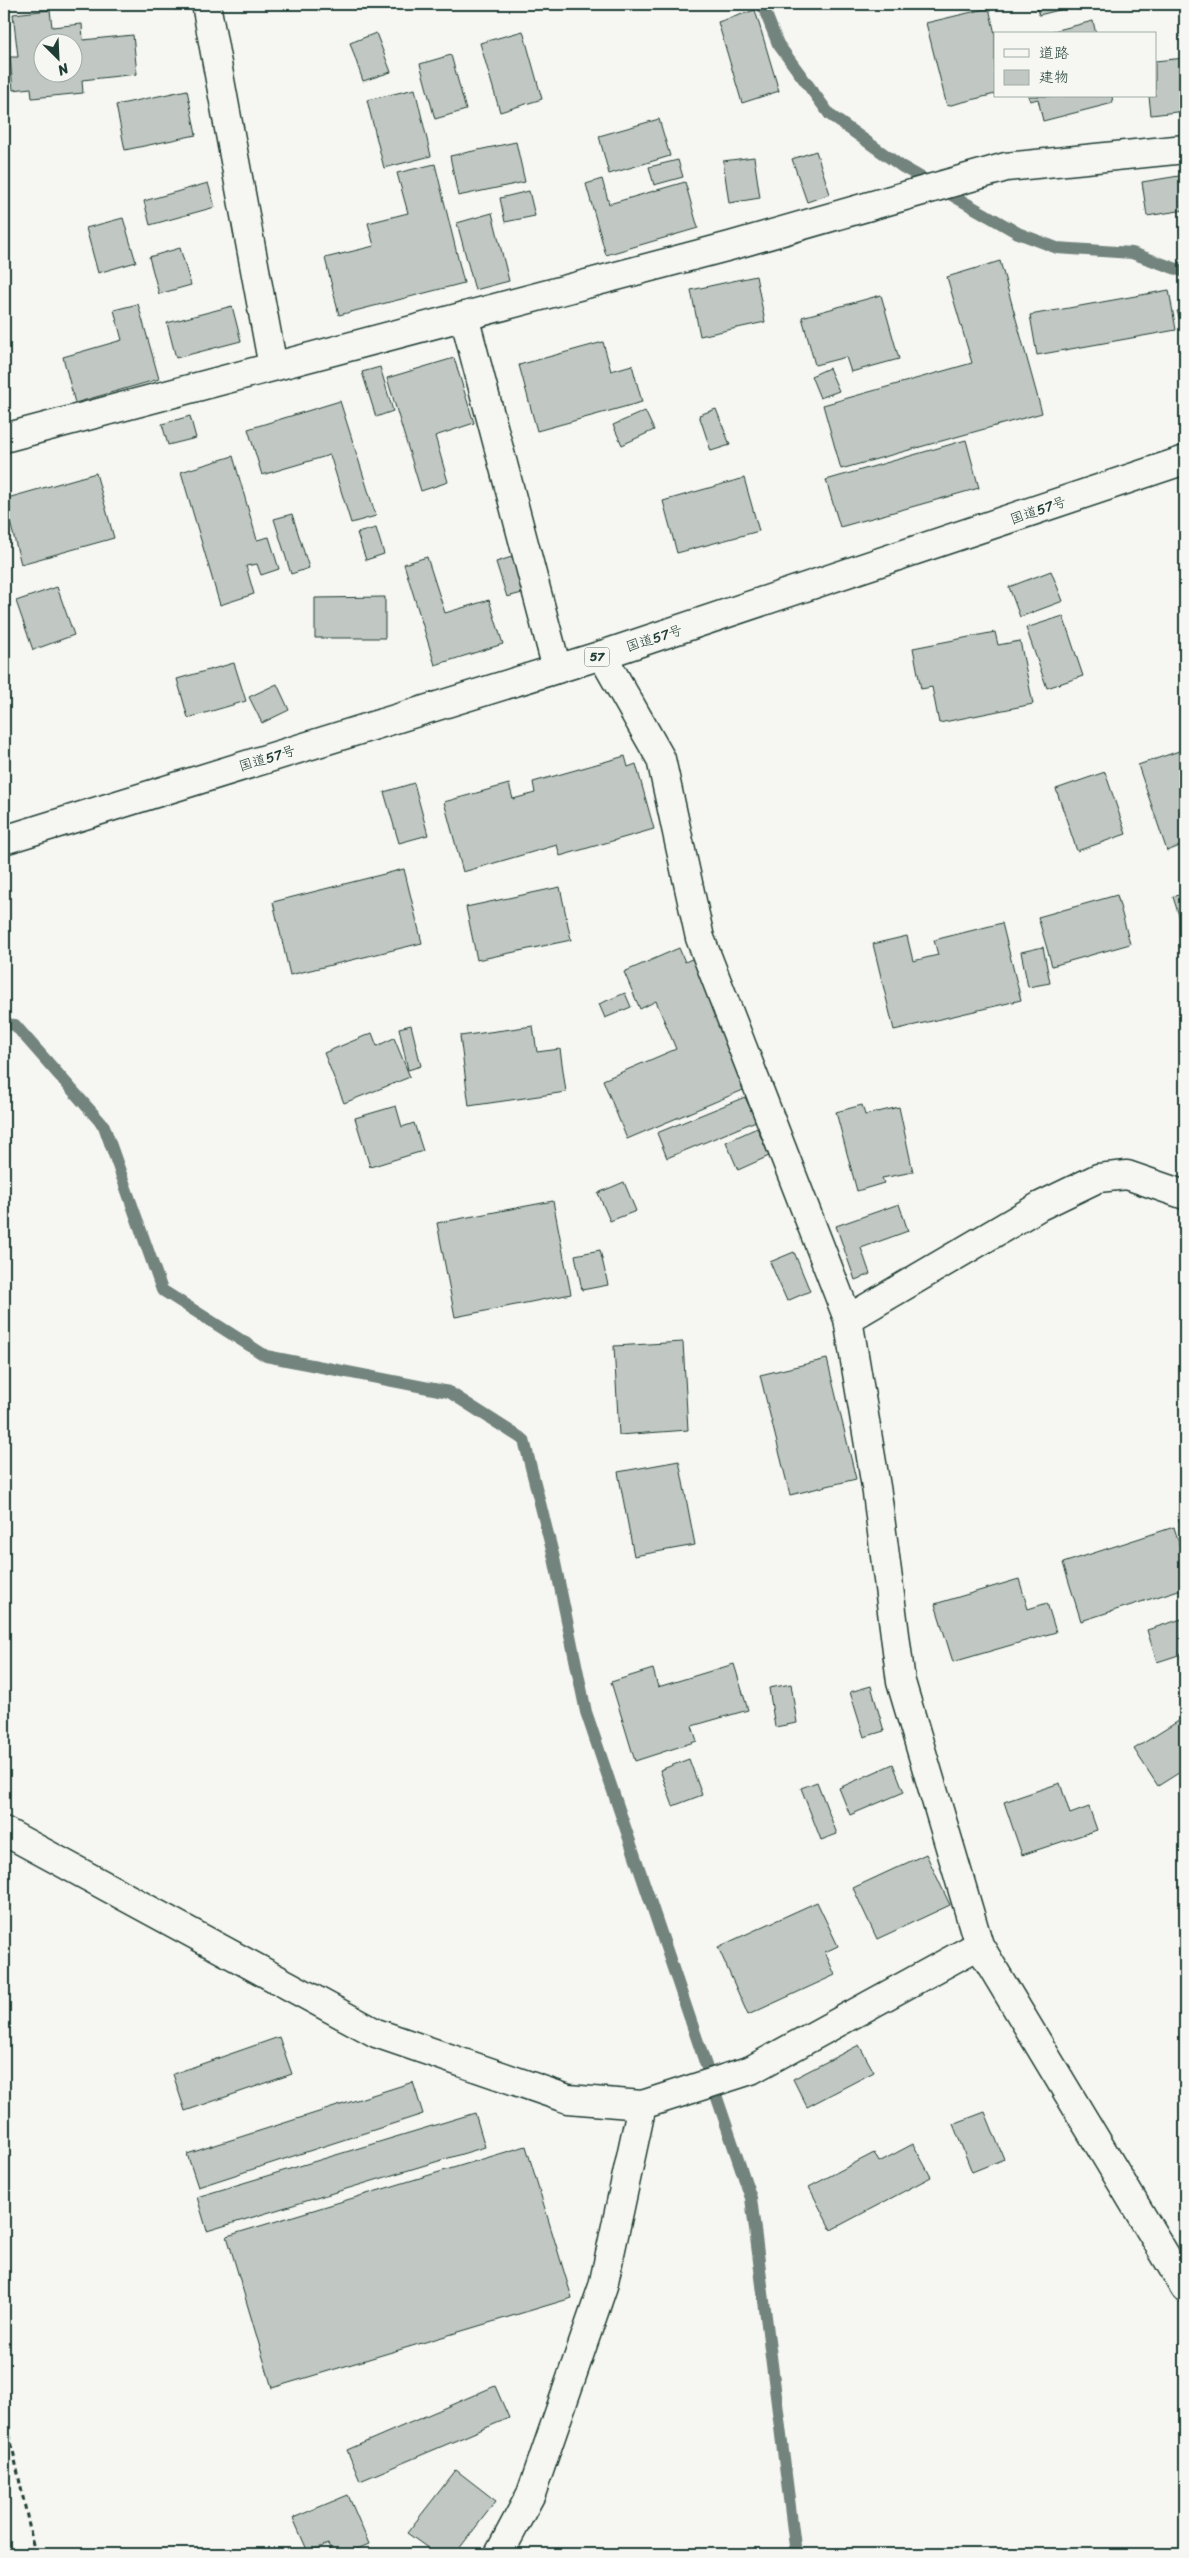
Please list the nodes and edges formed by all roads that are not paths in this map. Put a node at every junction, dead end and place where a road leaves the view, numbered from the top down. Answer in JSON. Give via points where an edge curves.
{"nodes":[{"id":1,"x":206,"y":4,"type":"edge"},
{"id":2,"x":1185,"y":149,"type":"edge"},
{"id":3,"x":464,"y":316,"type":"junction"},
{"id":4,"x":273,"y":367,"type":"junction"},
{"id":5,"x":4,"y":438,"type":"edge"},
{"id":6,"x":1185,"y":460,"type":"edge"},
{"id":7,"x":602,"y":655,"type":"junction"},
{"id":8,"x":557,"y":669,"type":"junction"},
{"id":9,"x":4,"y":840,"type":"edge"},
{"id":10,"x":1185,"y":1195,"type":"edge"},
{"id":11,"x":848,"y":1320,"type":"junction"},
{"id":12,"x":4,"y":1831,"type":"edge"},
{"id":13,"x":979,"y":1945,"type":"junction"},
{"id":14,"x":642,"y":2105,"type":"junction"},
{"id":15,"x":1185,"y":2288,"type":"edge"},
{"id":16,"x":499,"y":2554,"type":"edge"}],
"edges":[{"from":1,"to":4,"type":"main road"},
{"from":2,"to":3,"type":"main road","via":[[1006,166],[730,246]]},
{"from":3,"to":4,"type":"main road"},
{"from":3,"to":8,"type":"main road"},
{"from":4,"to":5,"type":"main road"},
{"from":6,"to":7,"type":"main road","name":"国道57号","number":"57"},
{"from":7,"to":8,"type":"main road","name":"国道57号","number":"57"},
{"from":7,"to":11,"type":"main road","via":[[661,758],[700,938]]},
{"from":8,"to":9,"type":"main road","name":"国道57号","number":"57"},
{"from":10,"to":11,"type":"main road","via":[[1127,1175],[1098,1178],[1040,1206]]},
{"from":11,"to":13,"type":"main road","via":[[878,1493],[902,1682]]},
{"from":12,"to":14,"type":"main road","via":[[376,2033],[568,2098]]},
{"from":13,"to":14,"type":"main road","via":[[751,2070]]},
{"from":13,"to":15,"type":"main road"},
{"from":14,"to":16,"type":"main road","via":[[603,2286],[531,2494]]}]}
